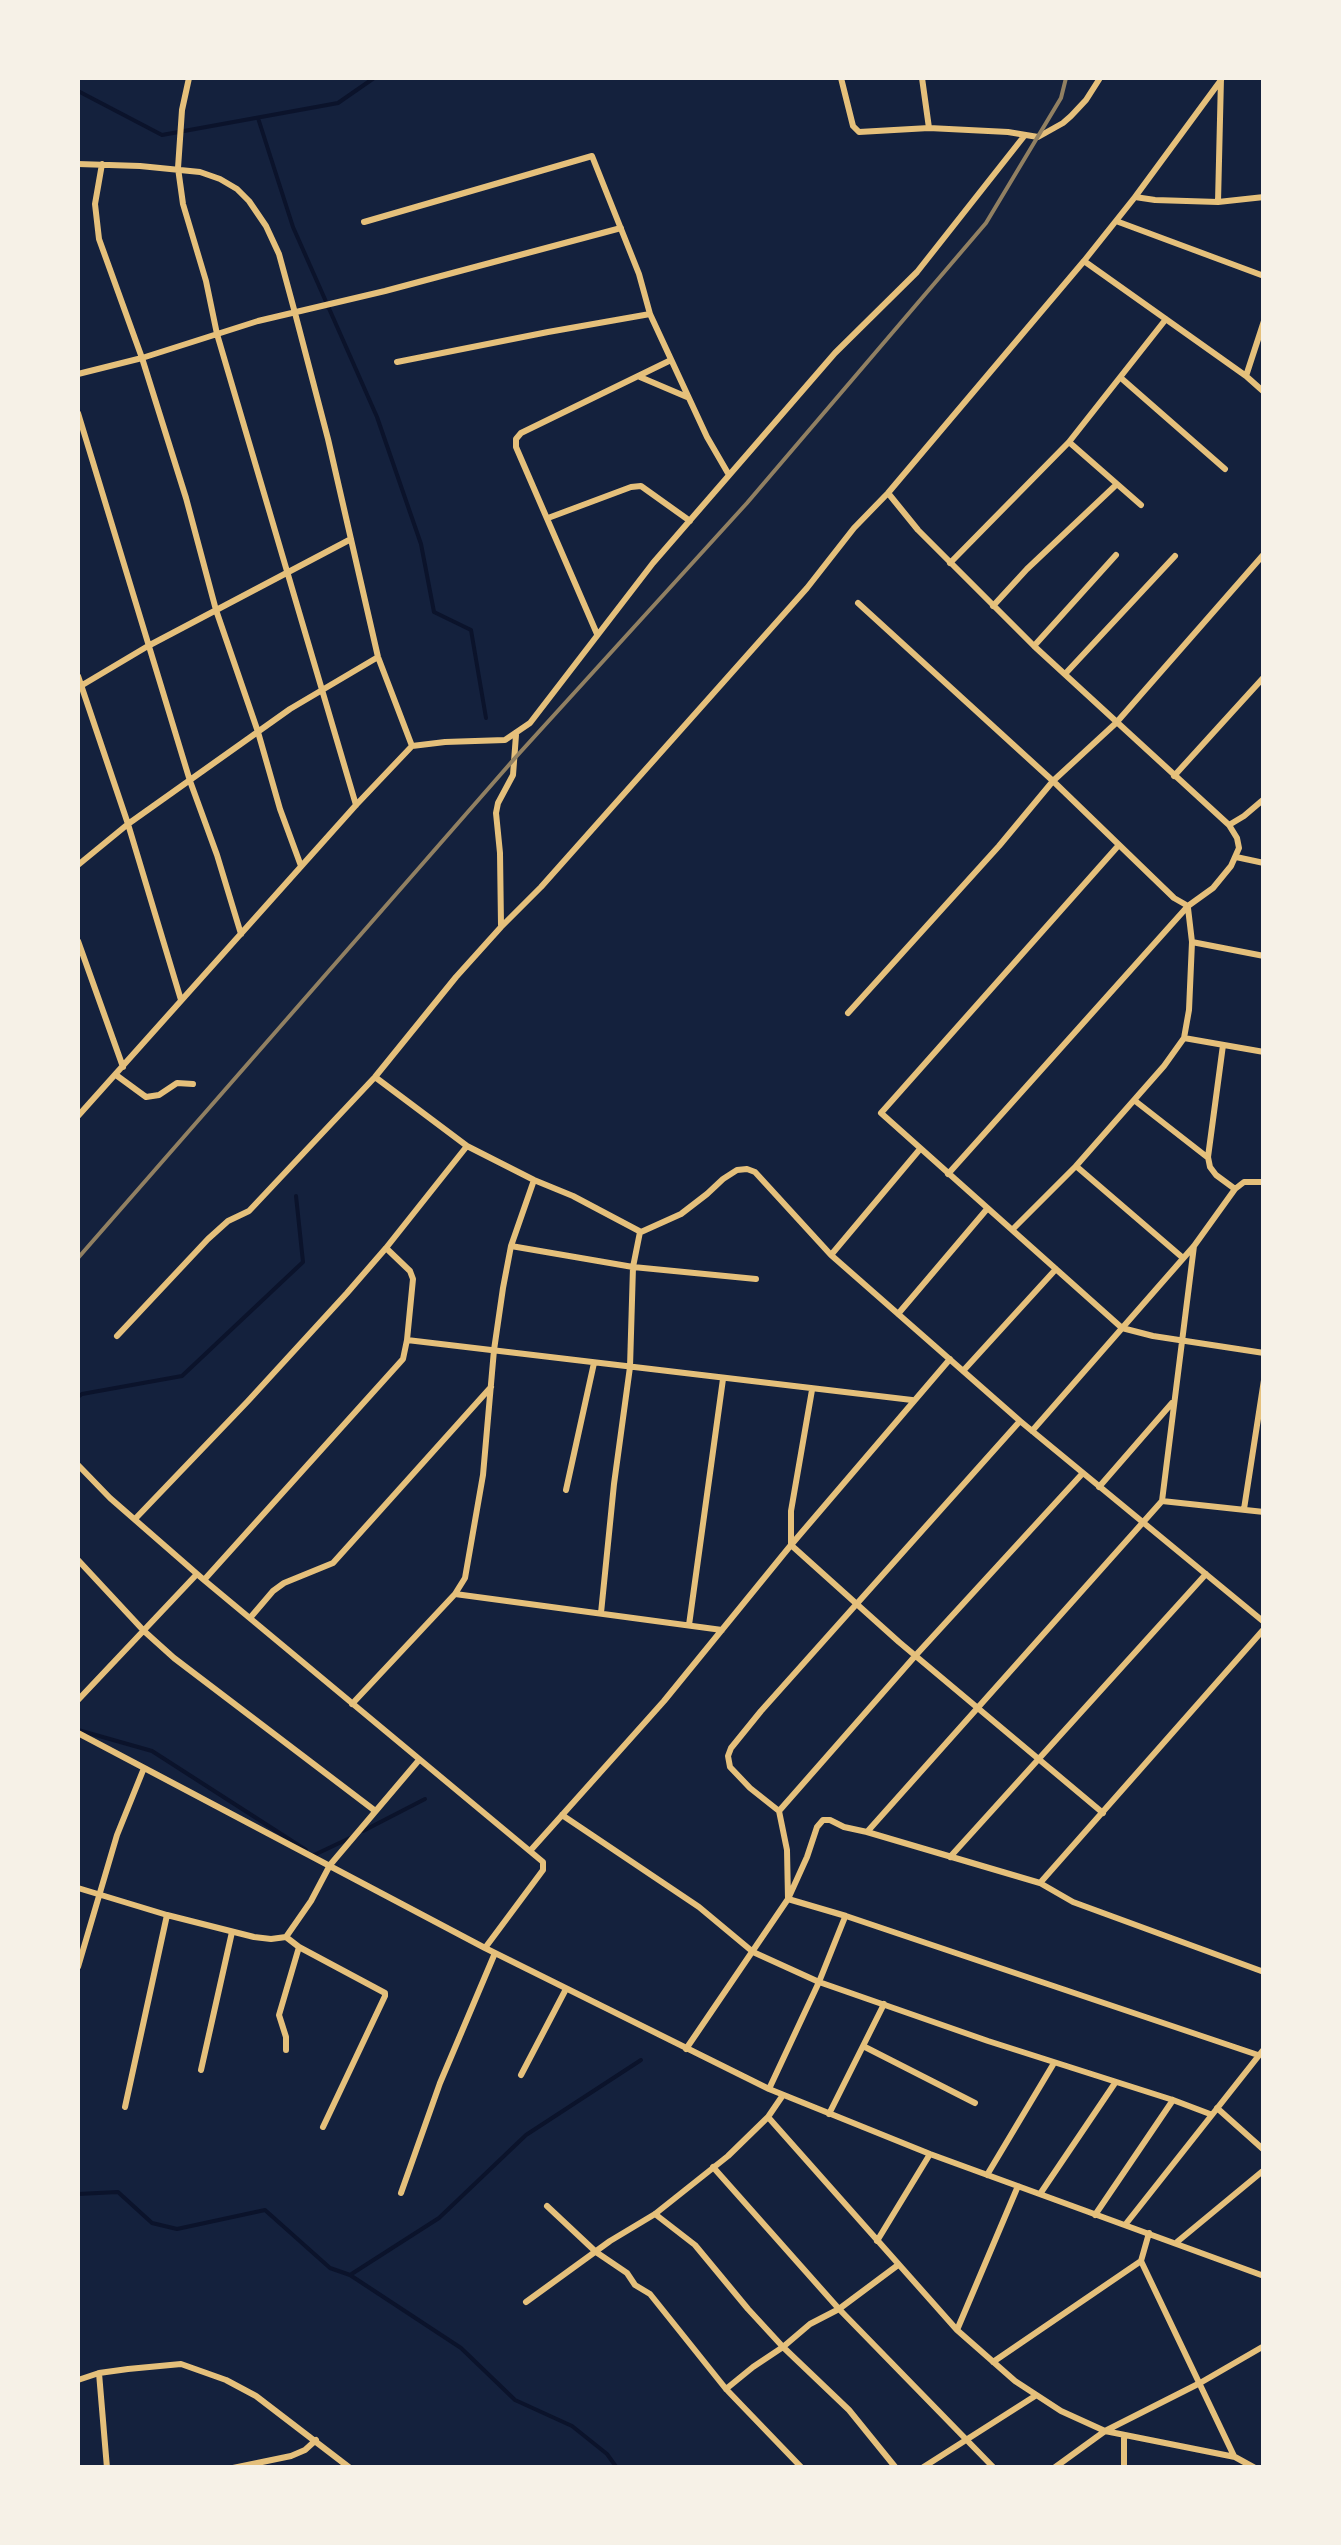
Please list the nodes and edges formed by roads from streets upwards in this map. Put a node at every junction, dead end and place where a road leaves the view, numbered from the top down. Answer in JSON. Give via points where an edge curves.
{"nodes":[{"id":1,"x":189,"y":78,"type":"edge"},
{"id":2,"x":841,"y":78,"type":"edge"},
{"id":3,"x":922,"y":78,"type":"edge"},
{"id":4,"x":1100,"y":78,"type":"edge"},
{"id":5,"x":1221,"y":78,"type":"edge"},
{"id":6,"x":930,"y":128,"type":"junction"},
{"id":7,"x":1025,"y":135,"type":"junction"},
{"id":8,"x":78,"y":164,"type":"edge"},
{"id":9,"x":102,"y":164,"type":"junction"},
{"id":10,"x":178,"y":168,"type":"junction"},
{"id":11,"x":1134,"y":197,"type":"junction"},
{"id":12,"x":1264,"y":197,"type":"edge"},
{"id":13,"x":1218,"y":202,"type":"junction"},
{"id":14,"x":1116,"y":221,"type":"junction"},
{"id":15,"x":364,"y":222,"type":"dead end"},
{"id":16,"x":622,"y":228,"type":"junction"},
{"id":17,"x":1084,"y":262,"type":"junction"},
{"id":18,"x":1264,"y":276,"type":"edge"},
{"id":19,"x":295,"y":313,"type":"junction"},
{"id":20,"x":650,"y":314,"type":"junction"},
{"id":21,"x":1166,"y":319,"type":"junction"},
{"id":22,"x":1264,"y":321,"type":"edge"},
{"id":23,"x":217,"y":334,"type":"junction"},
{"id":24,"x":142,"y":358,"type":"junction"},
{"id":25,"x":672,"y":360,"type":"junction"},
{"id":26,"x":398,"y":362,"type":"dead end"},
{"id":27,"x":78,"y":374,"type":"edge"},
{"id":28,"x":639,"y":376,"type":"junction"},
{"id":29,"x":1246,"y":376,"type":"junction"},
{"id":30,"x":1122,"y":378,"type":"junction"},
{"id":31,"x":1264,"y":392,"type":"edge"},
{"id":32,"x":688,"y":396,"type":"junction"},
{"id":33,"x":78,"y":413,"type":"edge"},
{"id":34,"x":1069,"y":442,"type":"junction"},
{"id":35,"x":1225,"y":469,"type":"dead end"},
{"id":36,"x":729,"y":475,"type":"junction"},
{"id":37,"x":1117,"y":484,"type":"junction"},
{"id":38,"x":888,"y":492,"type":"junction"},
{"id":39,"x":1142,"y":505,"type":"dead end"},
{"id":40,"x":548,"y":518,"type":"junction"},
{"id":41,"x":690,"y":521,"type":"junction"},
{"id":42,"x":352,"y":539,"type":"junction"},
{"id":43,"x":1264,"y":554,"type":"edge"},
{"id":44,"x":1116,"y":555,"type":"dead end"},
{"id":45,"x":1174,"y":556,"type":"dead end"},
{"id":46,"x":950,"y":564,"type":"junction"},
{"id":47,"x":287,"y":574,"type":"junction"},
{"id":48,"x":858,"y":603,"type":"dead end"},
{"id":49,"x":993,"y":606,"type":"junction"},
{"id":50,"x":216,"y":610,"type":"junction"},
{"id":51,"x":597,"y":634,"type":"junction"},
{"id":52,"x":148,"y":646,"type":"junction"},
{"id":53,"x":1034,"y":646,"type":"junction"},
{"id":54,"x":378,"y":657,"type":"junction"},
{"id":55,"x":1065,"y":674,"type":"junction"},
{"id":56,"x":78,"y":676,"type":"edge"},
{"id":57,"x":1264,"y":676,"type":"edge"},
{"id":58,"x":79,"y":687,"type":"edge"},
{"id":59,"x":322,"y":689,"type":"junction"},
{"id":60,"x":1116,"y":723,"type":"junction"},
{"id":61,"x":258,"y":732,"type":"junction"},
{"id":62,"x":516,"y":735,"type":"junction"},
{"id":63,"x":412,"y":746,"type":"junction"},
{"id":64,"x":1174,"y":776,"type":"junction"},
{"id":65,"x":190,"y":782,"type":"junction"},
{"id":66,"x":1053,"y":782,"type":"junction"},
{"id":67,"x":1264,"y":799,"type":"edge"},
{"id":68,"x":356,"y":805,"type":"junction"},
{"id":69,"x":128,"y":824,"type":"junction"},
{"id":70,"x":1229,"y":825,"type":"junction"},
{"id":71,"x":1118,"y":846,"type":"junction"},
{"id":72,"x":1236,"y":856,"type":"junction"},
{"id":73,"x":1264,"y":863,"type":"edge"},
{"id":74,"x":78,"y":865,"type":"edge"},
{"id":75,"x":301,"y":866,"type":"junction"},
{"id":76,"x":1188,"y":906,"type":"junction"},
{"id":77,"x":501,"y":927,"type":"junction"},
{"id":78,"x":240,"y":934,"type":"junction"},
{"id":79,"x":78,"y":941,"type":"edge"},
{"id":80,"x":1192,"y":942,"type":"junction"},
{"id":81,"x":1264,"y":956,"type":"edge"},
{"id":82,"x":181,"y":1001,"type":"junction"},
{"id":83,"x":848,"y":1013,"type":"dead end"},
{"id":84,"x":1184,"y":1038,"type":"junction"},
{"id":85,"x":1223,"y":1045,"type":"junction"},
{"id":86,"x":1264,"y":1052,"type":"edge"},
{"id":87,"x":122,"y":1067,"type":"junction"},
{"id":88,"x":116,"y":1075,"type":"junction"},
{"id":89,"x":375,"y":1078,"type":"junction"},
{"id":90,"x":193,"y":1084,"type":"dead end"},
{"id":91,"x":1134,"y":1100,"type":"junction"},
{"id":92,"x":78,"y":1116,"type":"edge"},
{"id":93,"x":467,"y":1146,"type":"junction"},
{"id":94,"x":920,"y":1149,"type":"junction"},
{"id":95,"x":1208,"y":1158,"type":"junction"},
{"id":96,"x":1076,"y":1166,"type":"junction"},
{"id":97,"x":948,"y":1174,"type":"junction"},
{"id":98,"x":534,"y":1180,"type":"junction"},
{"id":99,"x":1264,"y":1182,"type":"edge"},
{"id":100,"x":1235,"y":1190,"type":"junction"},
{"id":101,"x":987,"y":1209,"type":"junction"},
{"id":102,"x":1012,"y":1230,"type":"junction"},
{"id":103,"x":640,"y":1232,"type":"junction"},
{"id":104,"x":512,"y":1246,"type":"junction"},
{"id":105,"x":1194,"y":1246,"type":"junction"},
{"id":106,"x":386,"y":1248,"type":"junction"},
{"id":107,"x":831,"y":1255,"type":"junction"},
{"id":108,"x":1183,"y":1258,"type":"junction"},
{"id":109,"x":633,"y":1267,"type":"junction"},
{"id":110,"x":1056,"y":1269,"type":"junction"},
{"id":111,"x":756,"y":1279,"type":"dead end"},
{"id":112,"x":898,"y":1314,"type":"junction"},
{"id":113,"x":1122,"y":1328,"type":"junction"},
{"id":114,"x":117,"y":1336,"type":"dead end"},
{"id":115,"x":408,"y":1340,"type":"junction"},
{"id":116,"x":1181,"y":1340,"type":"junction"},
{"id":117,"x":494,"y":1350,"type":"junction"},
{"id":118,"x":1264,"y":1353,"type":"edge"},
{"id":119,"x":950,"y":1359,"type":"junction"},
{"id":120,"x":594,"y":1364,"type":"junction"},
{"id":121,"x":630,"y":1367,"type":"junction"},
{"id":122,"x":963,"y":1371,"type":"junction"},
{"id":123,"x":723,"y":1379,"type":"junction"},
{"id":124,"x":1264,"y":1380,"type":"edge"},
{"id":125,"x":492,"y":1386,"type":"junction"},
{"id":126,"x":812,"y":1390,"type":"junction"},
{"id":127,"x":914,"y":1400,"type":"junction"},
{"id":128,"x":1173,"y":1402,"type":"junction"},
{"id":129,"x":1020,"y":1421,"type":"junction"},
{"id":130,"x":1032,"y":1430,"type":"junction"},
{"id":131,"x":78,"y":1465,"type":"edge"},
{"id":132,"x":1082,"y":1474,"type":"junction"},
{"id":133,"x":1099,"y":1487,"type":"junction"},
{"id":134,"x":566,"y":1490,"type":"dead end"},
{"id":135,"x":1162,"y":1501,"type":"junction"},
{"id":136,"x":1244,"y":1509,"type":"junction"},
{"id":137,"x":1264,"y":1512,"type":"edge"},
{"id":138,"x":135,"y":1519,"type":"junction"},
{"id":139,"x":1144,"y":1523,"type":"junction"},
{"id":140,"x":790,"y":1545,"type":"junction"},
{"id":141,"x":78,"y":1560,"type":"edge"},
{"id":142,"x":196,"y":1574,"type":"junction"},
{"id":143,"x":1206,"y":1574,"type":"junction"},
{"id":144,"x":204,"y":1580,"type":"junction"},
{"id":145,"x":455,"y":1594,"type":"junction"},
{"id":146,"x":858,"y":1606,"type":"junction"},
{"id":147,"x":601,"y":1613,"type":"junction"},
{"id":148,"x":250,"y":1618,"type":"junction"},
{"id":149,"x":689,"y":1626,"type":"junction"},
{"id":150,"x":1264,"y":1626,"type":"edge"},
{"id":151,"x":724,"y":1630,"type":"junction"},
{"id":152,"x":144,"y":1631,"type":"junction"},
{"id":153,"x":916,"y":1655,"type":"junction"},
{"id":154,"x":78,"y":1700,"type":"edge"},
{"id":155,"x":352,"y":1704,"type":"junction"},
{"id":156,"x":978,"y":1708,"type":"junction"},
{"id":157,"x":78,"y":1733,"type":"edge"},
{"id":158,"x":1040,"y":1758,"type":"junction"},
{"id":159,"x":418,"y":1760,"type":"junction"},
{"id":160,"x":144,"y":1768,"type":"junction"},
{"id":161,"x":374,"y":1810,"type":"junction"},
{"id":162,"x":779,"y":1811,"type":"junction"},
{"id":163,"x":1103,"y":1813,"type":"junction"},
{"id":164,"x":562,"y":1815,"type":"junction"},
{"id":165,"x":867,"y":1832,"type":"junction"},
{"id":166,"x":530,"y":1851,"type":"junction"},
{"id":167,"x":950,"y":1857,"type":"junction"},
{"id":168,"x":330,"y":1865,"type":"junction"},
{"id":169,"x":1040,"y":1884,"type":"junction"},
{"id":170,"x":78,"y":1888,"type":"edge"},
{"id":171,"x":99,"y":1894,"type":"junction"},
{"id":172,"x":788,"y":1899,"type":"junction"},
{"id":173,"x":167,"y":1915,"type":"junction"},
{"id":174,"x":846,"y":1916,"type":"junction"},
{"id":175,"x":232,"y":1932,"type":"junction"},
{"id":176,"x":286,"y":1937,"type":"junction"},
{"id":177,"x":298,"y":1947,"type":"junction"},
{"id":178,"x":486,"y":1948,"type":"junction"},
{"id":179,"x":754,"y":1952,"type":"junction"},
{"id":180,"x":495,"y":1953,"type":"junction"},
{"id":181,"x":78,"y":1966,"type":"edge"},
{"id":182,"x":1264,"y":1972,"type":"edge"},
{"id":183,"x":819,"y":1982,"type":"junction"},
{"id":184,"x":566,"y":1990,"type":"junction"},
{"id":185,"x":884,"y":2004,"type":"junction"},
{"id":186,"x":863,"y":2046,"type":"junction"},
{"id":187,"x":286,"y":2050,"type":"dead end"},
{"id":188,"x":686,"y":2050,"type":"junction"},
{"id":189,"x":1261,"y":2052,"type":"edge"},
{"id":190,"x":1054,"y":2063,"type":"junction"},
{"id":191,"x":201,"y":2070,"type":"dead end"},
{"id":192,"x":521,"y":2075,"type":"dead end"},
{"id":193,"x":1115,"y":2083,"type":"junction"},
{"id":194,"x":769,"y":2089,"type":"junction"},
{"id":195,"x":783,"y":2096,"type":"junction"},
{"id":196,"x":1174,"y":2100,"type":"junction"},
{"id":197,"x":975,"y":2103,"type":"dead end"},
{"id":198,"x":124,"y":2107,"type":"dead end"},
{"id":199,"x":1217,"y":2108,"type":"junction"},
{"id":200,"x":829,"y":2114,"type":"junction"},
{"id":201,"x":1210,"y":2114,"type":"junction"},
{"id":202,"x":768,"y":2117,"type":"junction"},
{"id":203,"x":324,"y":2128,"type":"dead end"},
{"id":204,"x":1264,"y":2150,"type":"edge"},
{"id":205,"x":930,"y":2154,"type":"junction"},
{"id":206,"x":714,"y":2167,"type":"junction"},
{"id":207,"x":1264,"y":2170,"type":"edge"},
{"id":208,"x":987,"y":2175,"type":"junction"},
{"id":209,"x":1018,"y":2186,"type":"junction"},
{"id":210,"x":401,"y":2193,"type":"dead end"},
{"id":211,"x":1040,"y":2194,"type":"junction"},
{"id":212,"x":547,"y":2206,"type":"dead end"},
{"id":213,"x":654,"y":2214,"type":"junction"},
{"id":214,"x":1095,"y":2215,"type":"junction"},
{"id":215,"x":1124,"y":2225,"type":"junction"},
{"id":216,"x":1149,"y":2234,"type":"junction"},
{"id":217,"x":877,"y":2241,"type":"junction"},
{"id":218,"x":1176,"y":2242,"type":"junction"},
{"id":219,"x":596,"y":2252,"type":"junction"},
{"id":220,"x":1141,"y":2262,"type":"junction"},
{"id":221,"x":898,"y":2265,"type":"junction"},
{"id":222,"x":1264,"y":2276,"type":"edge"},
{"id":223,"x":526,"y":2302,"type":"dead end"},
{"id":224,"x":839,"y":2309,"type":"junction"},
{"id":225,"x":957,"y":2330,"type":"junction"},
{"id":226,"x":1264,"y":2346,"type":"edge"},
{"id":227,"x":783,"y":2348,"type":"junction"},
{"id":228,"x":993,"y":2362,"type":"junction"},
{"id":229,"x":99,"y":2373,"type":"junction"},
{"id":230,"x":78,"y":2380,"type":"edge"},
{"id":231,"x":1200,"y":2384,"type":"junction"},
{"id":232,"x":726,"y":2389,"type":"junction"},
{"id":233,"x":1035,"y":2396,"type":"junction"},
{"id":234,"x":1106,"y":2431,"type":"junction"},
{"id":235,"x":1124,"y":2436,"type":"junction"},
{"id":236,"x":967,"y":2438,"type":"junction"},
{"id":237,"x":316,"y":2440,"type":"junction"},
{"id":238,"x":1235,"y":2457,"type":"junction"},
{"id":239,"x":107,"y":2468,"type":"edge"},
{"id":240,"x":234,"y":2468,"type":"edge"},
{"id":241,"x":350,"y":2468,"type":"edge"},
{"id":242,"x":802,"y":2468,"type":"edge"},
{"id":243,"x":896,"y":2468,"type":"edge"},
{"id":244,"x":922,"y":2468,"type":"edge"},
{"id":245,"x":994,"y":2468,"type":"edge"},
{"id":246,"x":1054,"y":2468,"type":"edge"},
{"id":247,"x":1124,"y":2468,"type":"edge"},
{"id":248,"x":1255,"y":2468,"type":"edge"}],
"edges":[{"from":1,"to":10,"type":"street"},
{"from":2,"to":6,"type":"street","via":[[856,130]]},
{"from":3,"to":6,"type":"street"},
{"from":4,"to":7,"type":"street","via":[[1063,123],[1038,137]]},
{"from":5,"to":11,"type":"street"},
{"from":5,"to":13,"type":"street"},
{"from":6,"to":7,"type":"street"},
{"from":7,"to":36,"type":"street","via":[[916,272]]},
{"from":8,"to":9,"type":"street"},
{"from":9,"to":10,"type":"street"},
{"from":9,"to":24,"type":"street","via":[[95,204],[99,239]]},
{"from":10,"to":19,"type":"street","via":[[220,179],[249,201],[279,254]]},
{"from":10,"to":23,"type":"street"},
{"from":11,"to":13,"type":"street"},
{"from":11,"to":14,"type":"street"},
{"from":12,"to":13,"type":"street"},
{"from":14,"to":17,"type":"street"},
{"from":14,"to":18,"type":"street"},
{"from":15,"to":16,"type":"street","via":[[592,156]]},
{"from":16,"to":19,"type":"street"},
{"from":16,"to":20,"type":"street"},
{"from":17,"to":21,"type":"street"},
{"from":17,"to":38,"type":"street"},
{"from":19,"to":23,"type":"street"},
{"from":19,"to":42,"type":"street"},
{"from":20,"to":25,"type":"street"},
{"from":20,"to":26,"type":"street"},
{"from":21,"to":29,"type":"street"},
{"from":21,"to":30,"type":"street"},
{"from":22,"to":29,"type":"street"},
{"from":23,"to":24,"type":"street"},
{"from":23,"to":47,"type":"street"},
{"from":24,"to":27,"type":"street"},
{"from":24,"to":50,"type":"street"},
{"from":25,"to":28,"type":"street"},
{"from":25,"to":32,"type":"street"},
{"from":28,"to":32,"type":"street"},
{"from":28,"to":40,"type":"street","via":[[516,438]]},
{"from":29,"to":31,"type":"street"},
{"from":30,"to":34,"type":"street"},
{"from":30,"to":35,"type":"street"},
{"from":32,"to":36,"type":"street"},
{"from":33,"to":52,"type":"street"},
{"from":34,"to":37,"type":"street"},
{"from":34,"to":46,"type":"street"},
{"from":36,"to":41,"type":"street"},
{"from":37,"to":39,"type":"street"},
{"from":37,"to":49,"type":"street"},
{"from":38,"to":46,"type":"street"},
{"from":38,"to":77,"type":"street"},
{"from":40,"to":41,"type":"street","via":[[640,486]]},
{"from":40,"to":51,"type":"street"},
{"from":41,"to":51,"type":"street"},
{"from":42,"to":47,"type":"street"},
{"from":42,"to":54,"type":"street"},
{"from":43,"to":60,"type":"street"},
{"from":44,"to":53,"type":"street"},
{"from":45,"to":55,"type":"street"},
{"from":46,"to":49,"type":"street"},
{"from":47,"to":50,"type":"street"},
{"from":47,"to":59,"type":"street"},
{"from":48,"to":66,"type":"street"},
{"from":49,"to":53,"type":"street"},
{"from":50,"to":52,"type":"street"},
{"from":50,"to":61,"type":"street"},
{"from":51,"to":62,"type":"street"},
{"from":52,"to":58,"type":"street"},
{"from":52,"to":65,"type":"street"},
{"from":53,"to":55,"type":"street"},
{"from":54,"to":59,"type":"street"},
{"from":54,"to":63,"type":"street"},
{"from":55,"to":60,"type":"street"},
{"from":56,"to":58,"type":"street"},
{"from":57,"to":64,"type":"street"},
{"from":58,"to":69,"type":"street"},
{"from":59,"to":61,"type":"street"},
{"from":59,"to":68,"type":"street"},
{"from":60,"to":64,"type":"street"},
{"from":60,"to":66,"type":"street"},
{"from":61,"to":65,"type":"street"},
{"from":61,"to":75,"type":"street"},
{"from":62,"to":63,"type":"street"},
{"from":62,"to":77,"type":"street","via":[[513,775],[496,813]]},
{"from":63,"to":68,"type":"street"},
{"from":64,"to":70,"type":"street"},
{"from":65,"to":69,"type":"street"},
{"from":65,"to":78,"type":"street"},
{"from":66,"to":71,"type":"street"},
{"from":66,"to":83,"type":"street"},
{"from":67,"to":70,"type":"street"},
{"from":68,"to":75,"type":"street"},
{"from":69,"to":74,"type":"street"},
{"from":69,"to":82,"type":"street"},
{"from":70,"to":72,"type":"street"},
{"from":71,"to":76,"type":"street"},
{"from":71,"to":94,"type":"street","via":[[881,1114]]},
{"from":72,"to":73,"type":"street"},
{"from":72,"to":76,"type":"street"},
{"from":75,"to":78,"type":"street"},
{"from":76,"to":80,"type":"street"},
{"from":76,"to":97,"type":"street"},
{"from":77,"to":89,"type":"street"},
{"from":78,"to":82,"type":"street"},
{"from":79,"to":87,"type":"street"},
{"from":80,"to":81,"type":"street"},
{"from":80,"to":84,"type":"street"},
{"from":82,"to":87,"type":"street"},
{"from":84,"to":85,"type":"street"},
{"from":84,"to":91,"type":"street"},
{"from":85,"to":86,"type":"street"},
{"from":85,"to":95,"type":"street"},
{"from":87,"to":88,"type":"street"},
{"from":88,"to":90,"type":"street","via":[[146,1097]]},
{"from":88,"to":92,"type":"street"},
{"from":89,"to":93,"type":"street"},
{"from":89,"to":114,"type":"street"},
{"from":91,"to":95,"type":"street"},
{"from":91,"to":96,"type":"street"},
{"from":93,"to":98,"type":"street"},
{"from":93,"to":106,"type":"street"},
{"from":94,"to":97,"type":"street"},
{"from":94,"to":107,"type":"street"},
{"from":95,"to":100,"type":"street"},
{"from":96,"to":102,"type":"street"},
{"from":96,"to":108,"type":"street"},
{"from":97,"to":101,"type":"street"},
{"from":98,"to":103,"type":"street"},
{"from":98,"to":104,"type":"street"},
{"from":99,"to":100,"type":"street","via":[[1244,1182]]},
{"from":100,"to":105,"type":"street"},
{"from":101,"to":102,"type":"street"},
{"from":101,"to":112,"type":"street"},
{"from":102,"to":110,"type":"street"},
{"from":103,"to":107,"type":"street","via":[[681,1214],[747,1168]]},
{"from":103,"to":109,"type":"street"},
{"from":104,"to":109,"type":"street"},
{"from":104,"to":117,"type":"street"},
{"from":105,"to":108,"type":"street"},
{"from":105,"to":116,"type":"street"},
{"from":106,"to":115,"type":"street","via":[[413,1279]]},
{"from":106,"to":138,"type":"street"},
{"from":107,"to":112,"type":"street"},
{"from":108,"to":113,"type":"street"},
{"from":109,"to":111,"type":"street"},
{"from":109,"to":121,"type":"street"},
{"from":110,"to":113,"type":"street"},
{"from":110,"to":122,"type":"street"},
{"from":112,"to":119,"type":"street"},
{"from":113,"to":116,"type":"street"},
{"from":113,"to":130,"type":"street"},
{"from":115,"to":117,"type":"street"},
{"from":115,"to":144,"type":"street","via":[[401,1362]]},
{"from":116,"to":118,"type":"street"},
{"from":116,"to":128,"type":"street"},
{"from":117,"to":120,"type":"street"},
{"from":117,"to":125,"type":"street"},
{"from":119,"to":122,"type":"street"},
{"from":119,"to":127,"type":"street"},
{"from":120,"to":121,"type":"street"},
{"from":120,"to":134,"type":"street"},
{"from":121,"to":123,"type":"street"},
{"from":121,"to":147,"type":"street"},
{"from":122,"to":129,"type":"street"},
{"from":123,"to":126,"type":"street"},
{"from":123,"to":149,"type":"street"},
{"from":124,"to":136,"type":"street"},
{"from":125,"to":145,"type":"street","via":[[465,1578]]},
{"from":125,"to":148,"type":"street","via":[[333,1563],[284,1583]]},
{"from":126,"to":127,"type":"street"},
{"from":126,"to":140,"type":"street"},
{"from":127,"to":140,"type":"street"},
{"from":128,"to":133,"type":"street"},
{"from":128,"to":135,"type":"street"},
{"from":129,"to":130,"type":"street"},
{"from":129,"to":146,"type":"street"},
{"from":130,"to":132,"type":"street"},
{"from":131,"to":138,"type":"street"},
{"from":132,"to":133,"type":"street"},
{"from":132,"to":153,"type":"street"},
{"from":133,"to":139,"type":"street"},
{"from":135,"to":136,"type":"street"},
{"from":135,"to":139,"type":"street"},
{"from":136,"to":137,"type":"street"},
{"from":138,"to":142,"type":"street"},
{"from":139,"to":143,"type":"street"},
{"from":139,"to":156,"type":"street"},
{"from":140,"to":146,"type":"street"},
{"from":140,"to":151,"type":"street"},
{"from":141,"to":152,"type":"street"},
{"from":142,"to":144,"type":"street"},
{"from":142,"to":152,"type":"street"},
{"from":143,"to":150,"type":"street"},
{"from":143,"to":158,"type":"street"},
{"from":144,"to":148,"type":"street"},
{"from":145,"to":147,"type":"street"},
{"from":145,"to":155,"type":"street"},
{"from":146,"to":153,"type":"street"},
{"from":146,"to":162,"type":"street","via":[[731,1748],[730,1767]]},
{"from":147,"to":149,"type":"street"},
{"from":148,"to":155,"type":"street"},
{"from":149,"to":151,"type":"street"},
{"from":150,"to":163,"type":"street"},
{"from":151,"to":164,"type":"street"},
{"from":152,"to":154,"type":"street"},
{"from":152,"to":161,"type":"street"},
{"from":153,"to":156,"type":"street"},
{"from":153,"to":162,"type":"street"},
{"from":155,"to":159,"type":"street"},
{"from":156,"to":158,"type":"street"},
{"from":156,"to":165,"type":"street"},
{"from":157,"to":160,"type":"street"},
{"from":158,"to":163,"type":"street"},
{"from":158,"to":167,"type":"street"},
{"from":159,"to":161,"type":"street"},
{"from":159,"to":166,"type":"street"},
{"from":160,"to":168,"type":"street"},
{"from":160,"to":171,"type":"street"},
{"from":161,"to":168,"type":"street"},
{"from":162,"to":172,"type":"street"},
{"from":163,"to":169,"type":"street"},
{"from":164,"to":166,"type":"street"},
{"from":164,"to":179,"type":"street"},
{"from":165,"to":167,"type":"street"},
{"from":165,"to":172,"type":"street","via":[[823,1820]]},
{"from":166,"to":178,"type":"street","via":[[544,1866]]},
{"from":167,"to":169,"type":"street"},
{"from":168,"to":176,"type":"street"},
{"from":168,"to":178,"type":"street"},
{"from":169,"to":182,"type":"street"},
{"from":170,"to":171,"type":"street"},
{"from":171,"to":173,"type":"street"},
{"from":171,"to":181,"type":"street"},
{"from":172,"to":174,"type":"street"},
{"from":172,"to":179,"type":"street"},
{"from":173,"to":175,"type":"street"},
{"from":173,"to":198,"type":"street"},
{"from":174,"to":183,"type":"street"},
{"from":174,"to":189,"type":"street"},
{"from":175,"to":176,"type":"street"},
{"from":175,"to":191,"type":"street"},
{"from":176,"to":177,"type":"street"},
{"from":177,"to":187,"type":"street","via":[[280,2015]]},
{"from":177,"to":203,"type":"street","via":[[385,1996]]},
{"from":178,"to":180,"type":"street"},
{"from":179,"to":183,"type":"street"},
{"from":179,"to":188,"type":"street"},
{"from":180,"to":184,"type":"street"},
{"from":180,"to":210,"type":"street"},
{"from":183,"to":185,"type":"street"},
{"from":183,"to":194,"type":"street"},
{"from":184,"to":188,"type":"street"},
{"from":184,"to":192,"type":"street"},
{"from":185,"to":186,"type":"street"},
{"from":185,"to":190,"type":"street"},
{"from":186,"to":197,"type":"street"},
{"from":186,"to":200,"type":"street"},
{"from":188,"to":194,"type":"street"},
{"from":189,"to":199,"type":"street"},
{"from":190,"to":193,"type":"street"},
{"from":190,"to":208,"type":"street"},
{"from":193,"to":196,"type":"street"},
{"from":193,"to":211,"type":"street"},
{"from":194,"to":195,"type":"street"},
{"from":195,"to":200,"type":"street"},
{"from":195,"to":202,"type":"street"},
{"from":196,"to":201,"type":"street"},
{"from":196,"to":214,"type":"street"},
{"from":199,"to":201,"type":"street"},
{"from":199,"to":204,"type":"street"},
{"from":200,"to":205,"type":"street"},
{"from":201,"to":215,"type":"street"},
{"from":202,"to":206,"type":"street"},
{"from":202,"to":217,"type":"street"},
{"from":205,"to":208,"type":"street"},
{"from":205,"to":217,"type":"street"},
{"from":206,"to":213,"type":"street"},
{"from":206,"to":224,"type":"street"},
{"from":207,"to":218,"type":"street"},
{"from":208,"to":209,"type":"street"},
{"from":209,"to":211,"type":"street"},
{"from":209,"to":225,"type":"street"},
{"from":211,"to":214,"type":"street"},
{"from":212,"to":219,"type":"street"},
{"from":213,"to":219,"type":"street"},
{"from":213,"to":227,"type":"street","via":[[695,2245]]},
{"from":214,"to":215,"type":"street"},
{"from":215,"to":216,"type":"street"},
{"from":216,"to":218,"type":"street"},
{"from":216,"to":220,"type":"street"},
{"from":217,"to":221,"type":"street"},
{"from":218,"to":222,"type":"street"},
{"from":219,"to":223,"type":"street"},
{"from":219,"to":232,"type":"street","via":[[650,2294]]},
{"from":220,"to":228,"type":"street"},
{"from":220,"to":231,"type":"street"},
{"from":221,"to":224,"type":"street"},
{"from":221,"to":225,"type":"street"},
{"from":224,"to":227,"type":"street"},
{"from":224,"to":236,"type":"street"},
{"from":225,"to":228,"type":"street"},
{"from":226,"to":231,"type":"street"},
{"from":227,"to":232,"type":"street"},
{"from":227,"to":243,"type":"street","via":[[849,2410]]},
{"from":228,"to":233,"type":"street"},
{"from":229,"to":230,"type":"street"},
{"from":229,"to":237,"type":"street","via":[[181,2364],[256,2396]]},
{"from":229,"to":239,"type":"street"},
{"from":231,"to":234,"type":"street"},
{"from":231,"to":238,"type":"street"},
{"from":232,"to":242,"type":"street"},
{"from":233,"to":234,"type":"street"},
{"from":233,"to":236,"type":"street"},
{"from":234,"to":235,"type":"street"},
{"from":234,"to":246,"type":"street"},
{"from":235,"to":238,"type":"street"},
{"from":235,"to":247,"type":"street"},
{"from":236,"to":244,"type":"street"},
{"from":236,"to":245,"type":"street"},
{"from":237,"to":240,"type":"street","via":[[291,2456]]},
{"from":237,"to":241,"type":"street"},
{"from":238,"to":248,"type":"street"}]}
